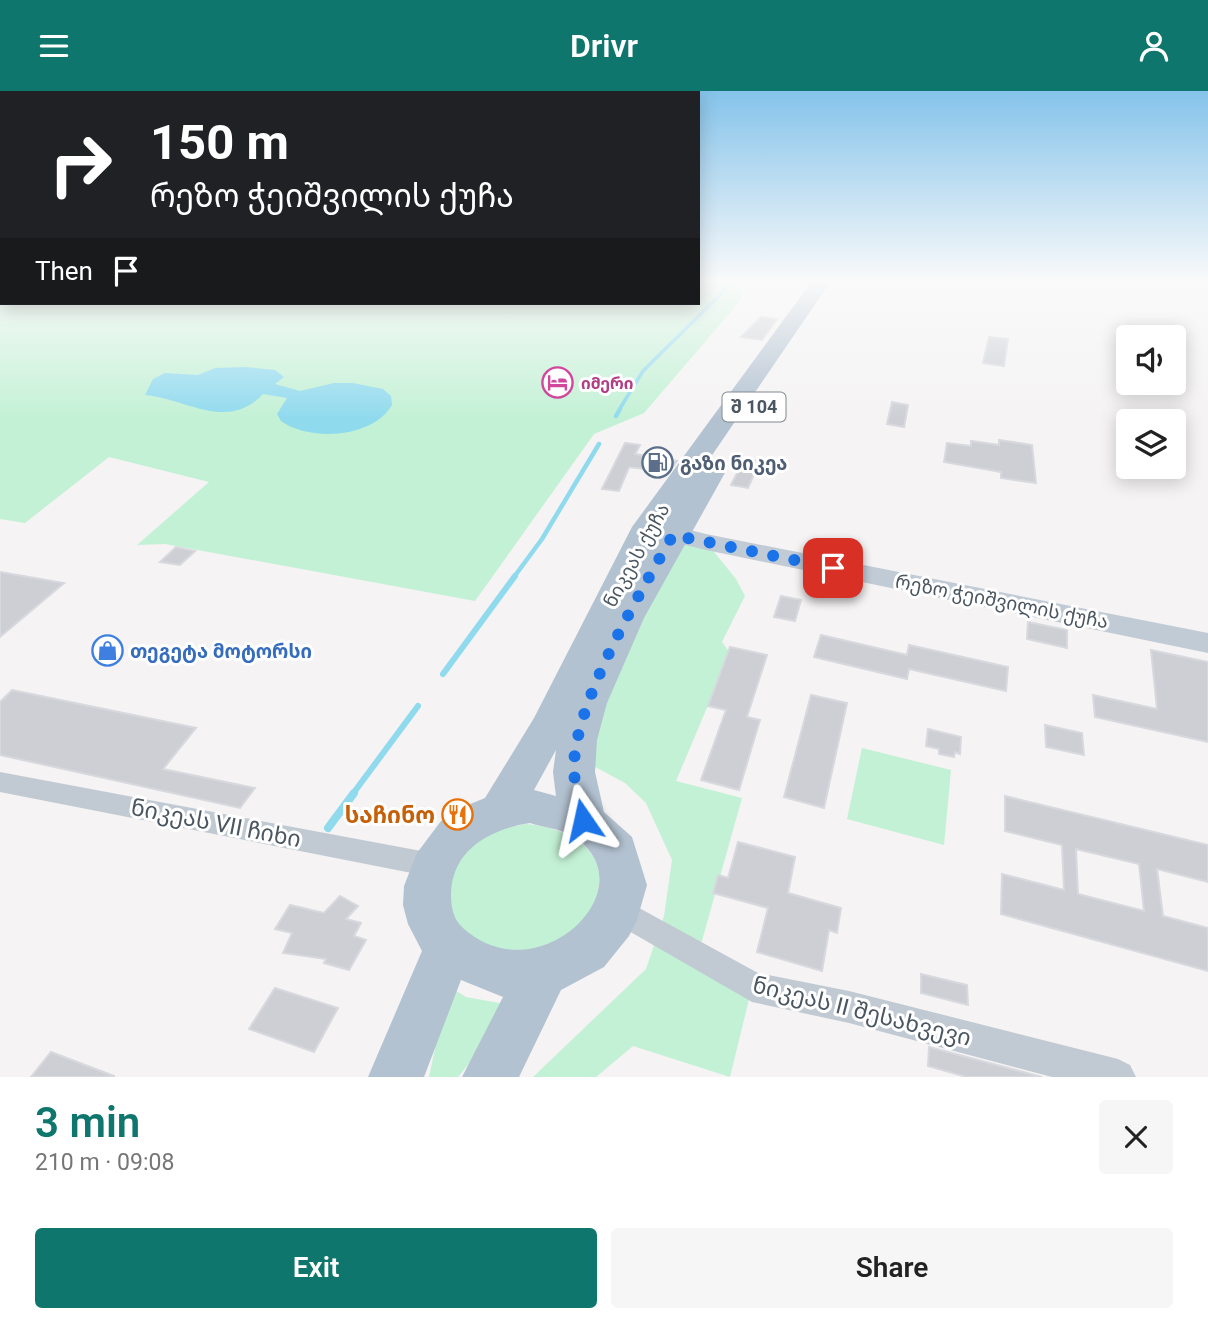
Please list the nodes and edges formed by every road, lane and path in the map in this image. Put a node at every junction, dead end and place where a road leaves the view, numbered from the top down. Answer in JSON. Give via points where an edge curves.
{"nodes":[{"id":1,"x":792,"y":327,"type":"edge"},
{"id":2,"x":809,"y":327,"type":"edge"},
{"id":3,"x":660,"y":531,"type":"junction"},
{"id":4,"x":1208,"y":643,"type":"edge"},
{"id":5,"x":0,"y":782,"type":"edge"},
{"id":6,"x":501,"y":810,"type":"junction"},
{"id":7,"x":583,"y":820,"type":"junction"},
{"id":8,"x":432,"y":865,"type":"junction"},
{"id":9,"x":619,"y":910,"type":"junction"},
{"id":10,"x":448,"y":948,"type":"junction"},
{"id":11,"x":544,"y":971,"type":"junction"},
{"id":12,"x":396,"y":1077,"type":"edge"},
{"id":13,"x":490,"y":1077,"type":"edge"},
{"id":14,"x":1118,"y":1077,"type":"edge"}],
"edges":[{"from":1,"to":3,"type":"main road","name":"ნიკეას ქუჩა","number":"შ 104"},
{"from":2,"to":3,"type":"main road","name":"ნიკეას ქუჩა","number":"შ 104"},
{"from":3,"to":4,"type":"main road","name":"რეზო ჭეიშვილის ქუჩა"},
{"from":3,"to":6,"type":"main road","name":"ნიკეას ქუჩა"},
{"from":3,"to":7,"type":"main road","name":"ნიკეას ქუჩა","via":[[582,722],[574,771]]},
{"from":5,"to":8,"type":"street","name":"ნიკეას VII ჩიხი"},
{"from":6,"to":7,"type":"main road","via":[[530,806]]},
{"from":6,"to":8,"type":"main road","via":[[474,821],[449,840]]},
{"from":7,"to":9,"type":"main road","via":[[604,836],[618,858],[624,883]]},
{"from":8,"to":10,"type":"main road","via":[[425,894],[430,922]]},
{"from":9,"to":11,"type":"main road","via":[[605,935],[582,956]]},
{"from":9,"to":14,"type":"street","name":"ნიკეას II შესახვევი","via":[[752,987],[849,1007]]},
{"from":10,"to":11,"type":"main road","via":[[476,966],[511,975]]},
{"from":10,"to":12,"type":"main road"},
{"from":11,"to":13,"type":"main road"}]}
